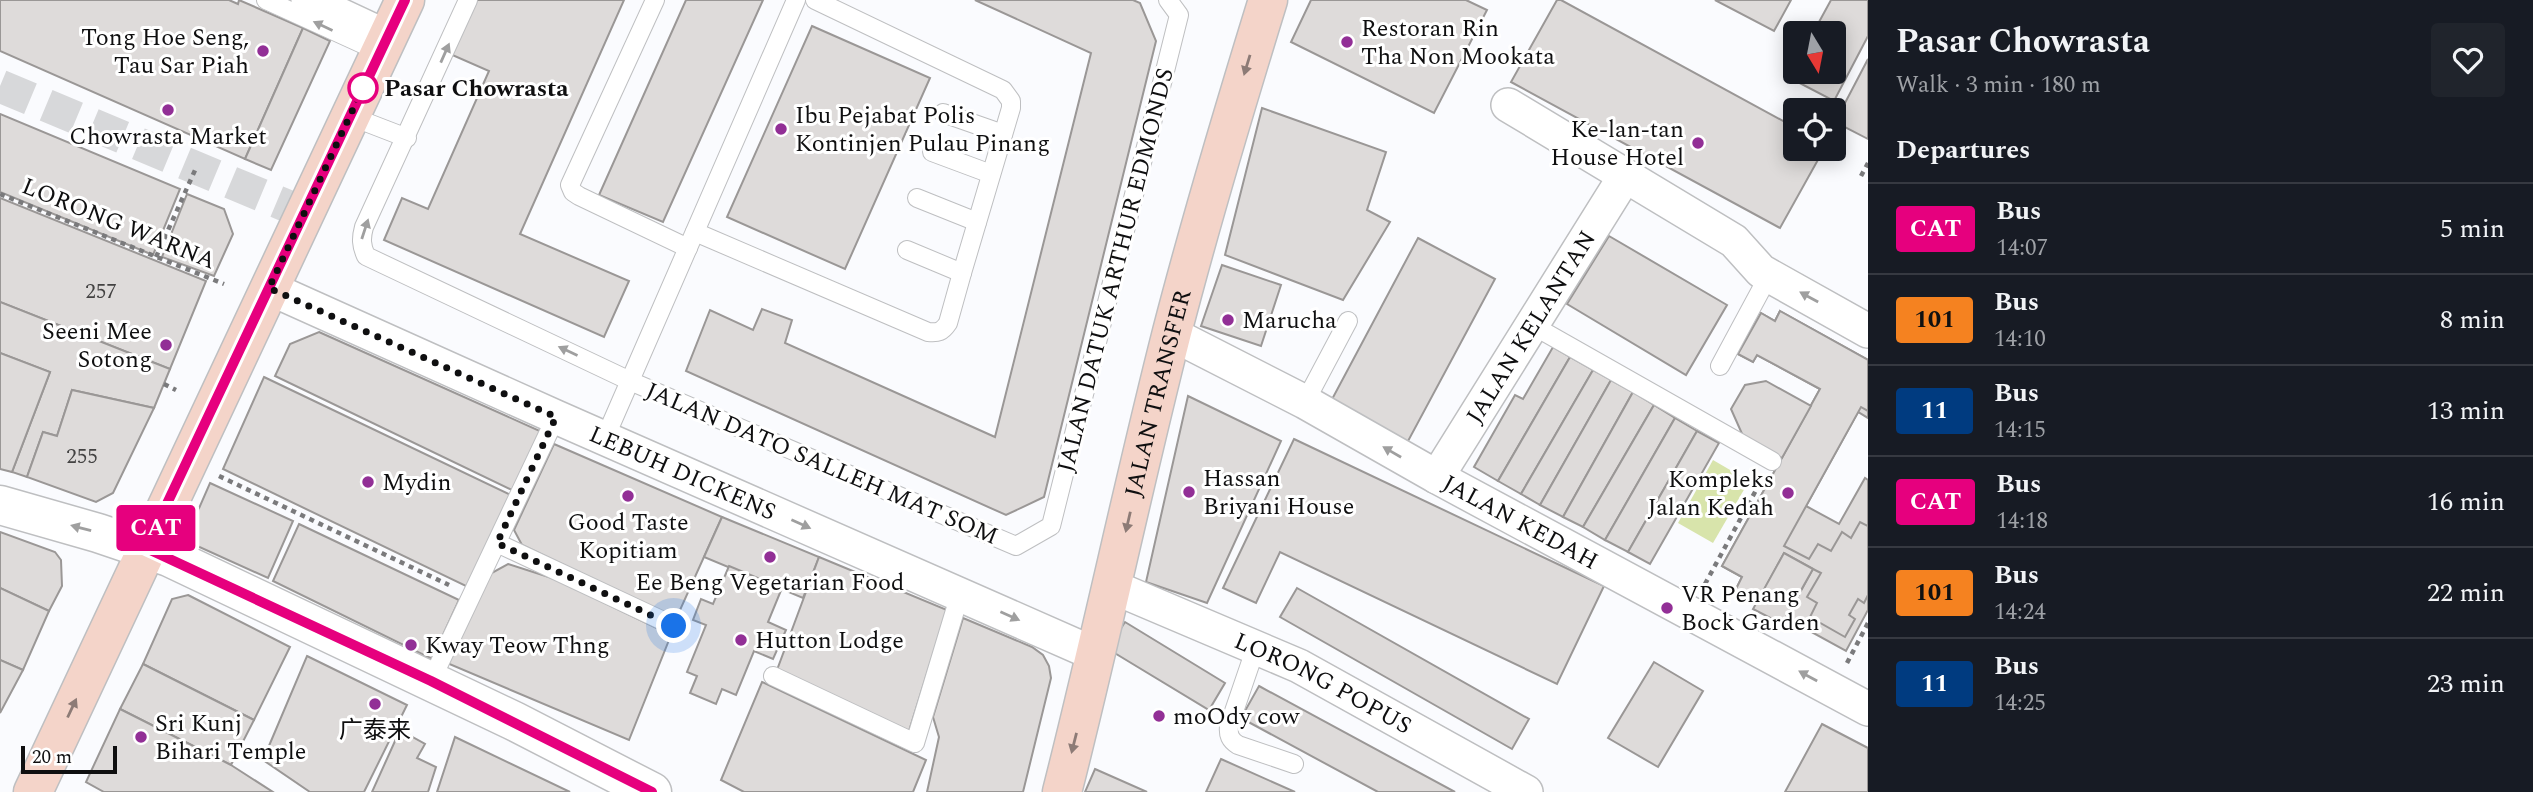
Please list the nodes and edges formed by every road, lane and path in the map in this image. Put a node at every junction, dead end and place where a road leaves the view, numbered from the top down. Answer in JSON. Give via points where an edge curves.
{"nodes":[{"id":1,"x":265,"y":0,"type":"edge"},
{"id":2,"x":308,"y":0,"type":"edge"},
{"id":3,"x":405,"y":0,"type":"edge"},
{"id":4,"x":468,"y":0,"type":"edge"},
{"id":5,"x":655,"y":0,"type":"edge"},
{"id":6,"x":796,"y":0,"type":"edge"},
{"id":7,"x":815,"y":0,"type":"edge"},
{"id":8,"x":1268,"y":0,"type":"edge"},
{"id":9,"x":1174,"y":7,"type":"edge"},
{"id":10,"x":384,"y":44,"type":"junction"},
{"id":11,"x":1508,"y":105,"type":"dead end"},
{"id":12,"x":943,"y":113,"type":"dead end"},
{"id":13,"x":350,"y":116,"type":"junction"},
{"id":14,"x":1003,"y":134,"type":"junction"},
{"id":15,"x":407,"y":138,"type":"junction"},
{"id":16,"x":932,"y":152,"type":"dead end"},
{"id":17,"x":1868,"y":163,"type":"edge"},
{"id":18,"x":196,"y":168,"type":"dead end"},
{"id":19,"x":991,"y":174,"type":"junction"},
{"id":20,"x":1625,"y":176,"type":"junction"},
{"id":21,"x":1861,"y":176,"type":"dead end"},
{"id":22,"x":0,"y":194,"type":"edge"},
{"id":23,"x":917,"y":198,"type":"dead end"},
{"id":24,"x":978,"y":222,"type":"junction"},
{"id":25,"x":691,"y":240,"type":"junction"},
{"id":26,"x":907,"y":250,"type":"dead end"},
{"id":27,"x":156,"y":257,"type":"junction"},
{"id":28,"x":962,"y":273,"type":"junction"},
{"id":29,"x":1769,"y":275,"type":"junction"},
{"id":30,"x":224,"y":284,"type":"dead end"},
{"id":31,"x":269,"y":288,"type":"junction"},
{"id":32,"x":1348,"y":321,"type":"dead end"},
{"id":33,"x":1532,"y":325,"type":"junction"},
{"id":34,"x":1868,"y":331,"type":"edge"},
{"id":35,"x":1172,"y":334,"type":"junction"},
{"id":36,"x":1720,"y":366,"type":"dead end"},
{"id":37,"x":630,"y":381,"type":"junction"},
{"id":38,"x":164,"y":384,"type":"dead end"},
{"id":39,"x":176,"y":390,"type":"dead end"},
{"id":40,"x":1305,"y":402,"type":"junction"},
{"id":41,"x":556,"y":417,"type":"junction"},
{"id":42,"x":605,"y":438,"type":"junction"},
{"id":43,"x":1772,"y":461,"type":"joint"},
{"id":44,"x":209,"y":471,"type":"dead end"},
{"id":45,"x":1437,"y":477,"type":"junction"},
{"id":46,"x":0,"y":505,"type":"edge"},
{"id":47,"x":1051,"y":526,"type":"joint"},
{"id":48,"x":497,"y":543,"type":"junction"},
{"id":49,"x":146,"y":548,"type":"junction"},
{"id":50,"x":1113,"y":587,"type":"junction"},
{"id":51,"x":960,"y":594,"type":"junction"},
{"id":52,"x":471,"y":596,"type":"junction"},
{"id":53,"x":1690,"y":613,"type":"junction"},
{"id":54,"x":1868,"y":623,"type":"edge"},
{"id":55,"x":674,"y":626,"type":"dead end"},
{"id":56,"x":1256,"y":647,"type":"junction"},
{"id":57,"x":1097,"y":655,"type":"junction"},
{"id":58,"x":774,"y":676,"type":"dead end"},
{"id":59,"x":431,"y":681,"type":"junction"},
{"id":60,"x":1833,"y":690,"type":"junction"},
{"id":61,"x":1868,"y":709,"type":"edge"},
{"id":62,"x":1294,"y":764,"type":"dead end"},
{"id":63,"x":33,"y":792,"type":"edge"},
{"id":64,"x":652,"y":792,"type":"edge"},
{"id":65,"x":1062,"y":792,"type":"edge"},
{"id":66,"x":1526,"y":792,"type":"edge"}],
"edges":[{"from":10,"to":1,"type":"lane","one_way":true},
{"from":2,"to":10,"type":"street"},
{"from":3,"to":10,"type":"main road"},
{"from":15,"to":4,"type":"lane","one_way":true},
{"from":5,"to":25,"type":"lane","via":[[570,185],[579,196]]},
{"from":6,"to":25,"type":"lane"},
{"from":7,"to":14,"type":"lane","via":[[1003,90],[1011,101]]},
{"from":8,"to":35,"type":"main road","name":"JALAN TRANSFER","one_way":true},
{"from":9,"to":47,"type":"lane","name":"JALAN DATUK ARTHUR EDMONDS"},
{"from":10,"to":13,"type":"main road"},
{"from":11,"to":20,"type":"street"},
{"from":12,"to":14,"type":"lane"},
{"from":13,"to":15,"type":"lane"},
{"from":13,"to":31,"type":"main road"},
{"from":14,"to":19,"type":"lane"},
{"from":37,"to":15,"type":"lane","one_way":true,"via":[[366,256],[364,227]]},
{"from":16,"to":19,"type":"lane"},
{"from":17,"to":21,"type":"path"},
{"from":18,"to":27,"type":"path"},
{"from":19,"to":24,"type":"lane"},
{"from":20,"to":29,"type":"street","via":[[1734,241]]},
{"from":20,"to":33,"type":"street","name":"JALAN KELANTAN"},
{"from":22,"to":27,"type":"path","name":"LORONG WARNA"},
{"from":23,"to":24,"type":"lane"},
{"from":24,"to":28,"type":"lane"},
{"from":25,"to":28,"type":"lane","via":[[936,333],[948,323]]},
{"from":25,"to":37,"type":"lane"},
{"from":26,"to":28,"type":"lane"},
{"from":27,"to":30,"type":"path","name":"LORONG WARNA"},
{"from":34,"to":29,"type":"street","one_way":true},
{"from":29,"to":36,"type":"lane"},
{"from":31,"to":41,"type":"street","name":"LEBUH DICKENS"},
{"from":31,"to":49,"type":"main road"},
{"from":32,"to":40,"type":"lane"},
{"from":33,"to":43,"type":"lane"},
{"from":33,"to":45,"type":"street","name":"JALAN KELANTAN"},
{"from":35,"to":40,"type":"street","name":"JALAN KEDAH"},
{"from":35,"to":50,"type":"main road","name":"JALAN TRANSFER","one_way":true},
{"from":37,"to":42,"type":"lane"},
{"from":37,"to":47,"type":"lane","name":"JALAN DATO SALLEH MAT SOM","via":[[1016,546]]},
{"from":38,"to":39,"type":"path"},
{"from":45,"to":40,"type":"street","name":"JALAN KEDAH","one_way":true},
{"from":41,"to":42,"type":"street","name":"LEBUH DICKENS"},
{"from":41,"to":48,"type":"lane"},
{"from":42,"to":51,"type":"street","name":"LEBUH DICKENS","one_way":true},
{"from":43,"to":53,"type":"path"},
{"from":44,"to":52,"type":"path"},
{"from":45,"to":53,"type":"street","name":"JALAN KEDAH"},
{"from":49,"to":46,"type":"street","one_way":true},
{"from":48,"to":52,"type":"lane"},
{"from":48,"to":55,"type":"lane"},
{"from":49,"to":59,"type":"street"},
{"from":63,"to":49,"type":"main road","one_way":true},
{"from":50,"to":56,"type":"street","name":"LORONG POPUS"},
{"from":50,"to":57,"type":"main road","name":"JALAN TRANSFER"},
{"from":51,"to":57,"type":"street","name":"LEBUH DICKENS","one_way":true},
{"from":51,"to":58,"type":"lane","via":[[915,743]]},
{"from":52,"to":59,"type":"lane"},
{"from":60,"to":53,"type":"street","name":"JALAN KEDAH","one_way":true},
{"from":54,"to":60,"type":"path"},
{"from":56,"to":62,"type":"lane","via":[[1228,734],[1238,745]]},
{"from":56,"to":66,"type":"street","name":"LORONG POPUS","via":[[1299,666]]},
{"from":57,"to":65,"type":"main road","name":"JALAN TRANSFER","one_way":true},
{"from":59,"to":64,"type":"street"},
{"from":60,"to":61,"type":"street","name":"JALAN KEDAH"}]}
